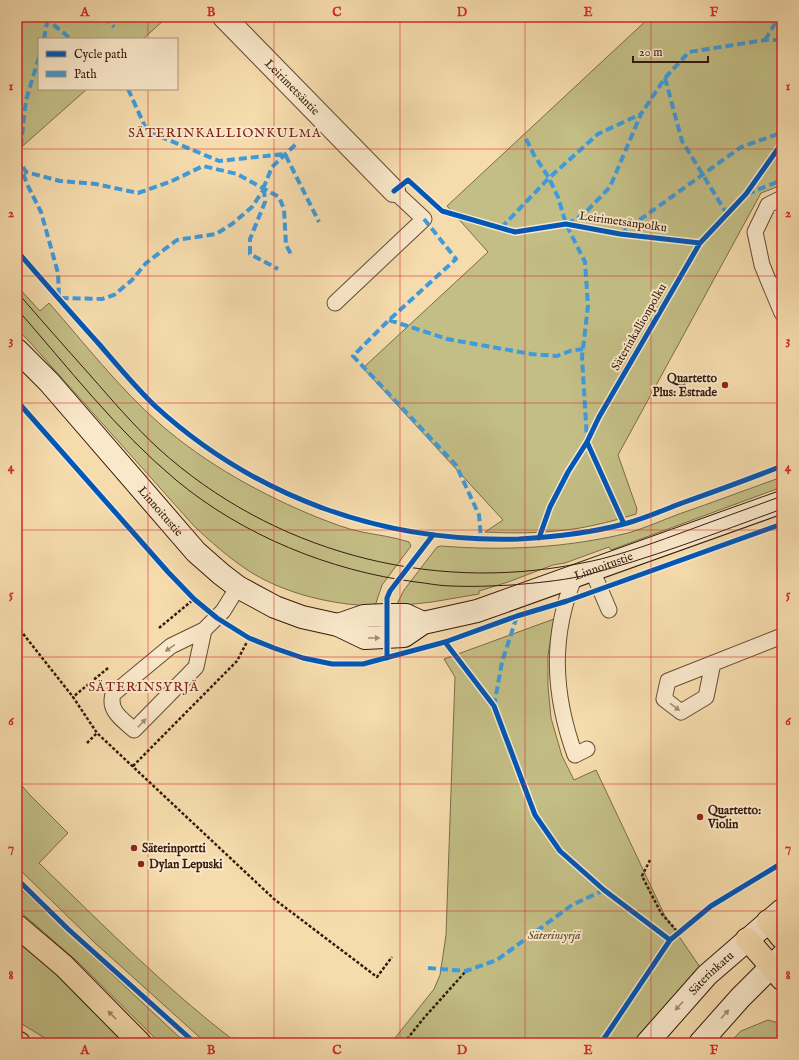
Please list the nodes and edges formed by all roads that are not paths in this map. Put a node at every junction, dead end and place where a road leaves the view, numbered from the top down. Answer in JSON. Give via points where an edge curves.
{"nodes":[{"id":1,"x":224,"y":17,"type":"edge"},
{"id":2,"x":394,"y":191,"type":"joint"},
{"id":3,"x":782,"y":198,"type":"edge"},
{"id":4,"x":777,"y":285,"type":"edge"},
{"id":5,"x":335,"y":303,"type":"dead end"},
{"id":6,"x":782,"y":313,"type":"edge"},
{"id":7,"x":17,"y":350,"type":"edge"},
{"id":8,"x":782,"y":502,"type":"edge"},
{"id":9,"x":584,"y":573,"type":"junction"},
{"id":10,"x":238,"y":587,"type":"junction"},
{"id":11,"x":609,"y":610,"type":"dead end"},
{"id":12,"x":204,"y":630,"type":"junction"},
{"id":13,"x":782,"y":636,"type":"edge"},
{"id":14,"x":713,"y":663,"type":"junction"},
{"id":15,"x":587,"y":749,"type":"dead end"},
{"id":16,"x":775,"y":916,"type":"edge"},
{"id":17,"x":17,"y":926,"type":"edge"},
{"id":18,"x":782,"y":938,"type":"edge"},
{"id":19,"x":747,"y":939,"type":"junction"},
{"id":20,"x":778,"y":967,"type":"edge"},
{"id":21,"x":140,"y":1043,"type":"edge"},
{"id":22,"x":647,"y":1043,"type":"edge"},
{"id":23,"x":700,"y":1043,"type":"edge"}],
"edges":[{"from":1,"to":2,"type":"street","name":"Leirimetsäntie"},
{"from":2,"to":5,"type":"lane","via":[[424,219]]},
{"from":3,"to":4,"type":"lane","via":[[768,205],[755,232],[762,264]]},
{"from":4,"to":6,"type":"lane"},
{"from":7,"to":10,"type":"street","name":"Linnoitustie","via":[[49,382],[196,552]]},
{"from":8,"to":9,"type":"street","name":"Linnoitustie"},
{"from":9,"to":10,"type":"street","name":"Linnoitustie","via":[[477,611],[423,623],[404,636],[386,638],[365,638],[338,625],[296,615]]},
{"from":9,"to":11,"type":"lane"},
{"from":9,"to":15,"type":"lane","via":[[562,616],[557,675],[561,709],[574,754]]},
{"from":10,"to":12,"type":"lane","via":[[223,611]]},
{"from":12,"to":12,"type":"lane","one_way":true,"via":[[171,646],[113,694],[113,710],[134,730],[196,667]]},
{"from":13,"to":14,"type":"lane"},
{"from":14,"to":14,"type":"lane","one_way":true,"via":[[686,669],[668,680],[664,698],[681,712],[706,698]]},
{"from":16,"to":18,"type":"highway"},
{"from":16,"to":19,"type":"street","name":"Säterinkatu"},
{"from":21,"to":17,"type":"highway","one_way":true,"via":[[64,966]]},
{"from":19,"to":20,"type":"highway"},
{"from":19,"to":22,"type":"street","name":"Säterinkatu","one_way":true,"via":[[707,975]]},
{"from":23,"to":20,"type":"street","one_way":true,"via":[[740,998]]}]}
